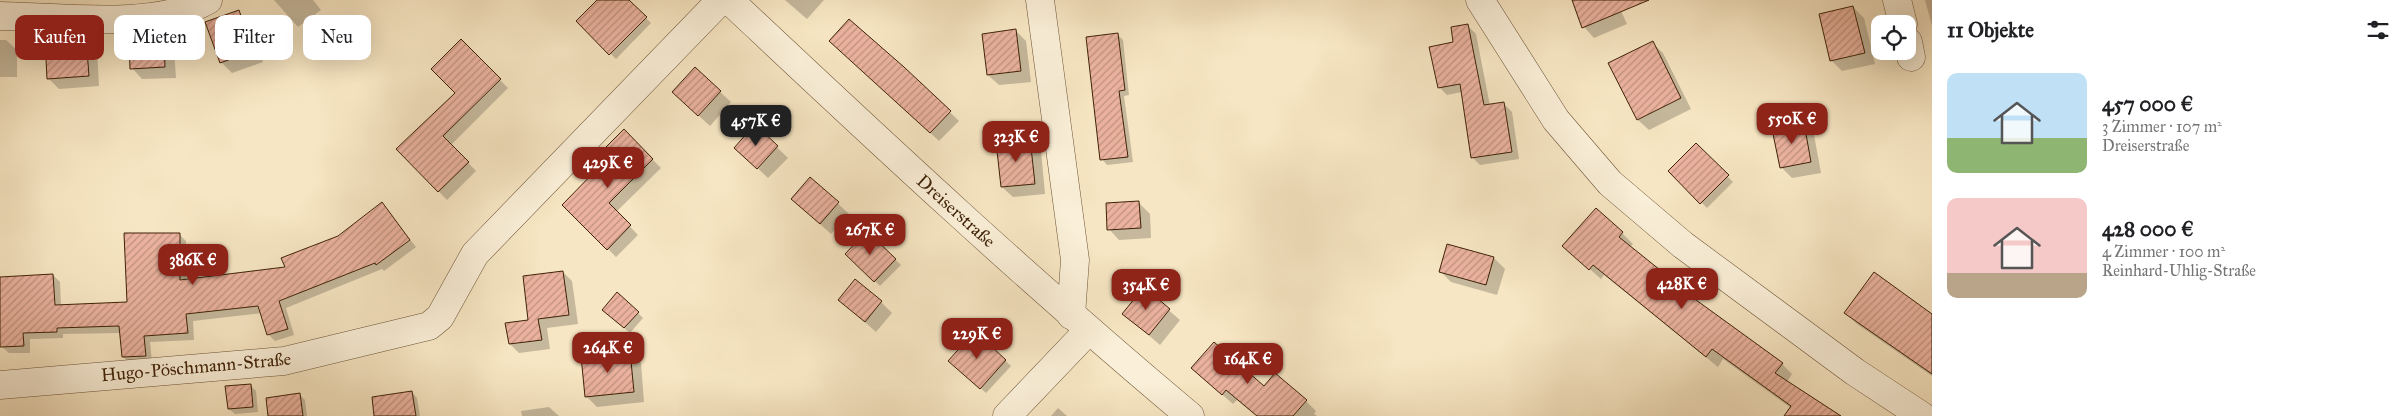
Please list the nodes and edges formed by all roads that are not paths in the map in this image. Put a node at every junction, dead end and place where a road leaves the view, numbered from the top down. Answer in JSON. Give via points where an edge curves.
{"nodes":[{"id":1,"x":208,"y":0,"type":"edge"},
{"id":2,"x":721,"y":0,"type":"edge"},
{"id":3,"x":729,"y":0,"type":"edge"},
{"id":4,"x":1040,"y":0,"type":"edge"},
{"id":5,"x":1480,"y":0,"type":"edge"},
{"id":6,"x":1897,"y":0,"type":"edge"},
{"id":7,"x":1901,"y":15,"type":"edge"},
{"id":8,"x":0,"y":16,"type":"edge"},
{"id":9,"x":1080,"y":323,"type":"junction"},
{"id":10,"x":0,"y":384,"type":"edge"},
{"id":11,"x":1007,"y":416,"type":"edge"},
{"id":12,"x":1190,"y":416,"type":"edge"},
{"id":13,"x":1922,"y":416,"type":"edge"}],
"edges":[{"from":1,"to":8,"type":"street","via":[[194,8],[162,16],[125,19]]},
{"from":2,"to":10,"type":"street","name":"Hugo-Pöschmann-Straße","via":[[475,254],[440,317],[429,326],[284,361]]},
{"from":3,"to":9,"type":"street","name":"Dreiserstraße"},
{"from":4,"to":9,"type":"street","via":[[1075,260]]},
{"from":5,"to":13,"type":"street","via":[[1556,120],[1610,183],[1683,245],[1855,372]]},
{"from":6,"to":7,"type":"street"},
{"from":9,"to":11,"type":"street"},
{"from":9,"to":12,"type":"street","name":"Dreiserstraße"}]}
